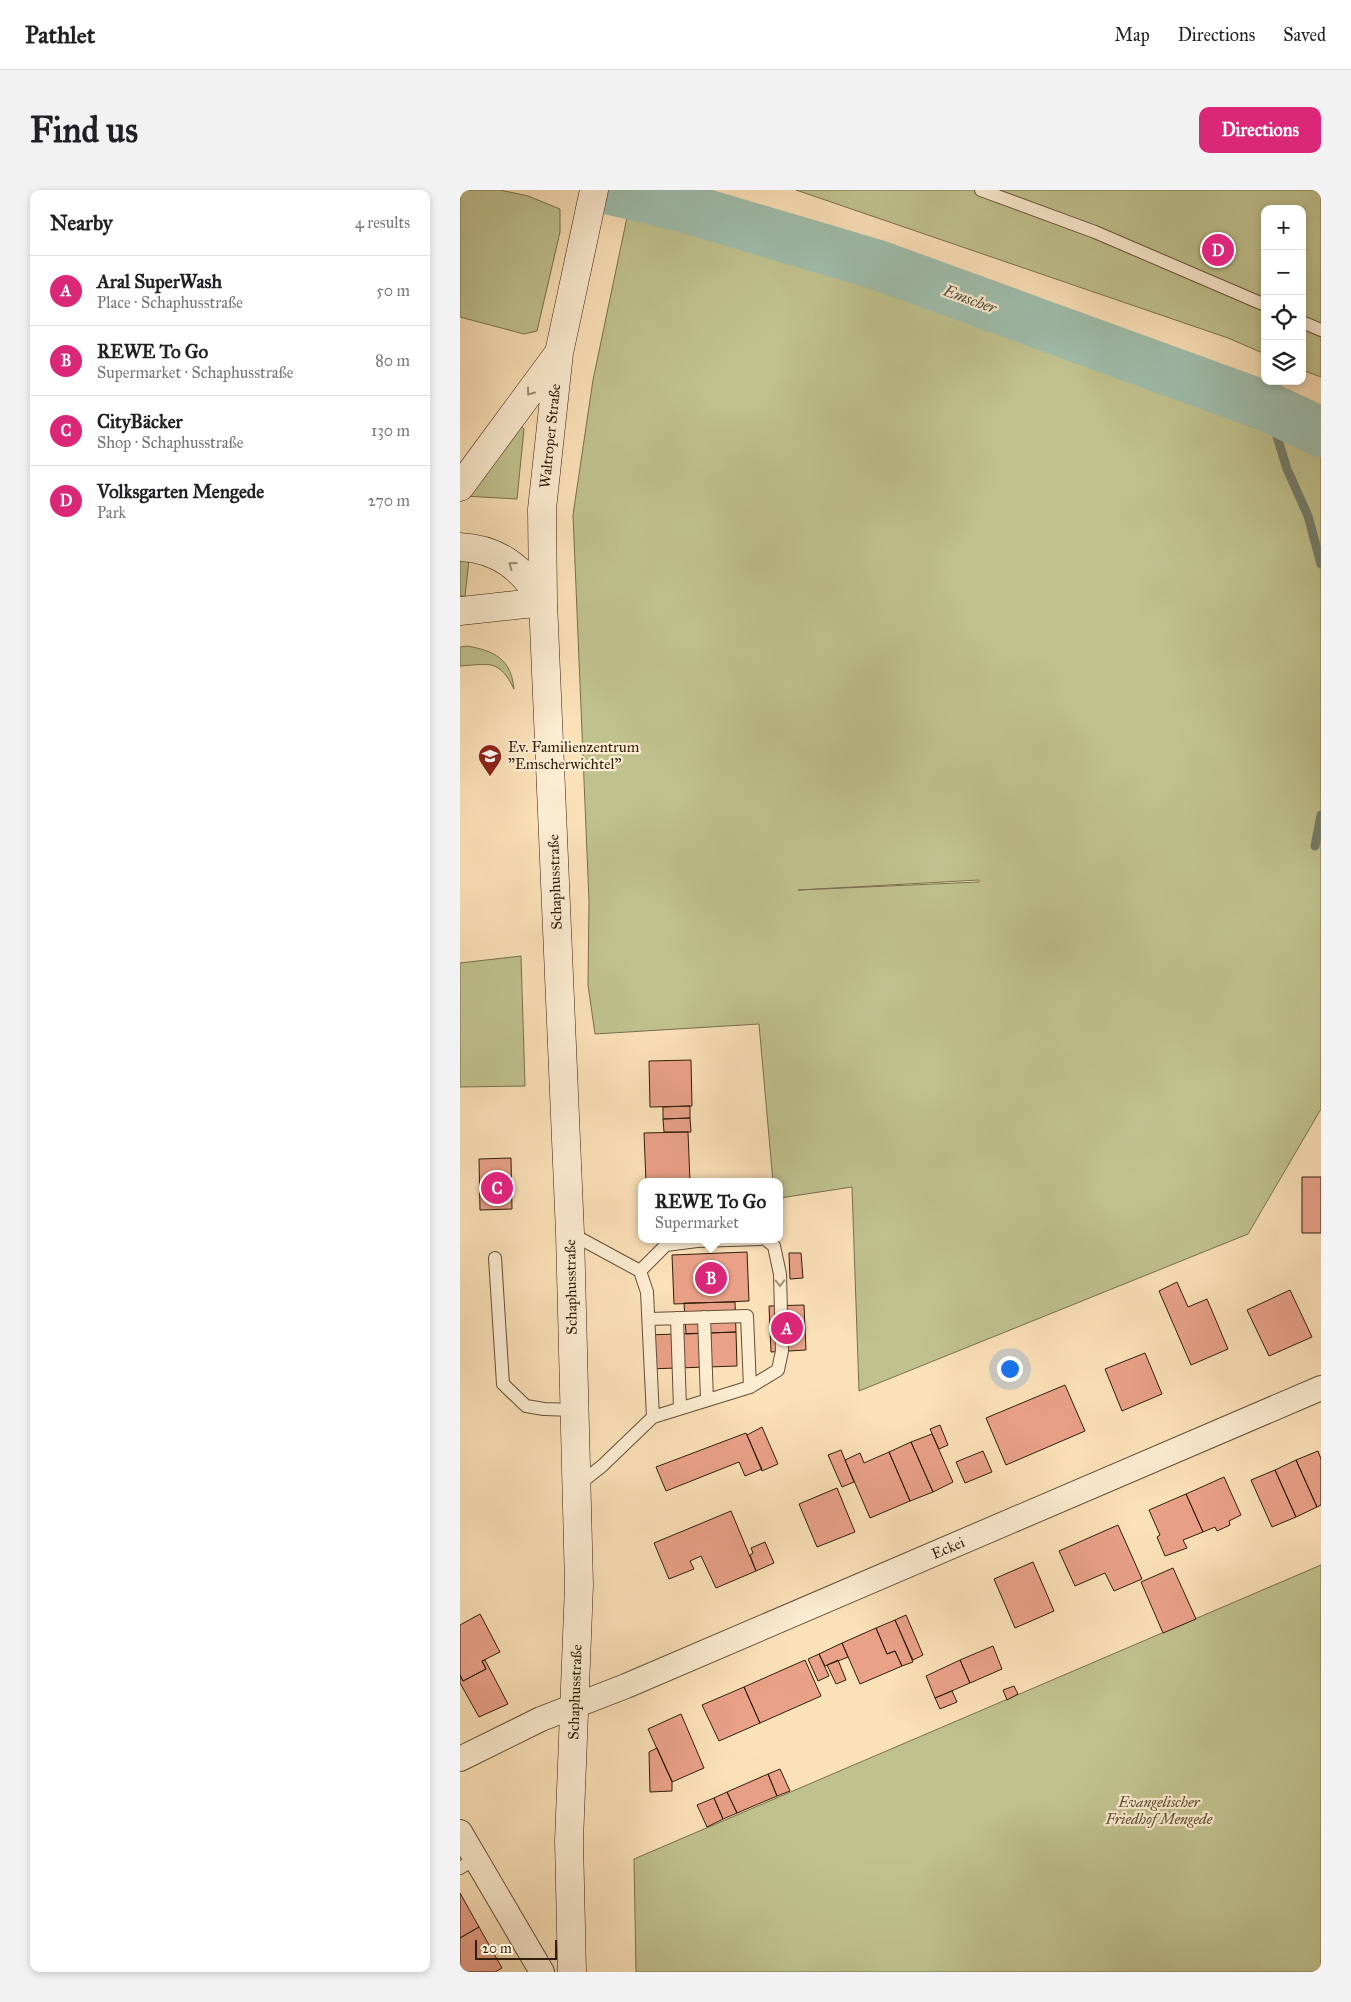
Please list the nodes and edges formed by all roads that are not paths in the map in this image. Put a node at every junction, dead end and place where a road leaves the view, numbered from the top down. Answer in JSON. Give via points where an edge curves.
{"nodes":[{"id":1,"x":594,"y":190,"type":"edge"},
{"id":2,"x":981,"y":190,"type":"edge"},
{"id":3,"x":1261,"y":303,"type":"edge"},
{"id":4,"x":1306,"y":324,"type":"edge"},
{"id":5,"x":1321,"y":330,"type":"edge"},
{"id":6,"x":559,"y":353,"type":"junction"},
{"id":7,"x":460,"y":487,"type":"edge"},
{"id":8,"x":460,"y":547,"type":"edge"},
{"id":9,"x":542,"y":602,"type":"junction"},
{"id":10,"x":460,"y":611,"type":"edge"},
{"id":11,"x":570,"y":1233,"type":"junction"},
{"id":12,"x":682,"y":1243,"type":"edge"},
{"id":13,"x":770,"y":1243,"type":"edge"},
{"id":14,"x":495,"y":1258,"type":"dead end"},
{"id":15,"x":640,"y":1271,"type":"junction"},
{"id":16,"x":704,"y":1317,"type":"junction"},
{"id":17,"x":677,"y":1318,"type":"junction"},
{"id":18,"x":649,"y":1319,"type":"junction"},
{"id":19,"x":750,"y":1387,"type":"junction"},
{"id":20,"x":1321,"y":1388,"type":"edge"},
{"id":21,"x":707,"y":1400,"type":"junction"},
{"id":22,"x":680,"y":1408,"type":"junction"},
{"id":23,"x":574,"y":1410,"type":"junction"},
{"id":24,"x":653,"y":1417,"type":"junction"},
{"id":25,"x":576,"y":1487,"type":"junction"},
{"id":26,"x":575,"y":1705,"type":"junction"},
{"id":27,"x":460,"y":1759,"type":"edge"},
{"id":28,"x":460,"y":1832,"type":"edge"},
{"id":29,"x":468,"y":1863,"type":"edge"},
{"id":30,"x":542,"y":1972,"type":"edge"},
{"id":31,"x":572,"y":1972,"type":"edge"}],
"edges":[{"from":1,"to":6,"type":"main road","name":"Waltroper Straße"},
{"from":2,"to":3,"type":"lane","via":[[1095,232]]},
{"from":4,"to":5,"type":"lane"},
{"from":6,"to":7,"type":"main road","one_way":true},
{"from":6,"to":9,"type":"main road","name":"Waltroper Straße","via":[[542,508]]},
{"from":9,"to":8,"type":"main road","one_way":true,"via":[[531,583],[507,561],[487,552]]},
{"from":9,"to":10,"type":"main road"},
{"from":9,"to":11,"type":"main road","name":"Schaphusstraße"},
{"from":11,"to":15,"type":"lane"},
{"from":11,"to":23,"type":"main road","name":"Schaphusstraße"},
{"from":12,"to":15,"type":"lane","via":[[666,1245]]},
{"from":13,"to":19,"type":"lane","one_way":true,"via":[[774,1246],[780,1274],[782,1351],[778,1370]]},
{"from":14,"to":23,"type":"lane","via":[[503,1384],[526,1406]]},
{"from":15,"to":18,"type":"lane","via":[[648,1292]]},
{"from":16,"to":17,"type":"lane"},
{"from":16,"to":19,"type":"lane","via":[[747,1316]]},
{"from":16,"to":21,"type":"lane"},
{"from":17,"to":18,"type":"lane"},
{"from":17,"to":22,"type":"lane"},
{"from":18,"to":24,"type":"lane"},
{"from":19,"to":21,"type":"lane"},
{"from":20,"to":26,"type":"street","name":"Eckei"},
{"from":21,"to":22,"type":"lane"},
{"from":22,"to":24,"type":"lane"},
{"from":23,"to":25,"type":"main road","name":"Schaphusstraße"},
{"from":24,"to":25,"type":"lane"},
{"from":25,"to":26,"type":"main road","name":"Schaphusstraße","via":[[579,1584]]},
{"from":26,"to":27,"type":"street","name":"Eckei"},
{"from":26,"to":31,"type":"main road","name":"Schaphusstraße","via":[[569,1841]]},
{"from":28,"to":29,"type":"street"},
{"from":29,"to":30,"type":"street"}]}
